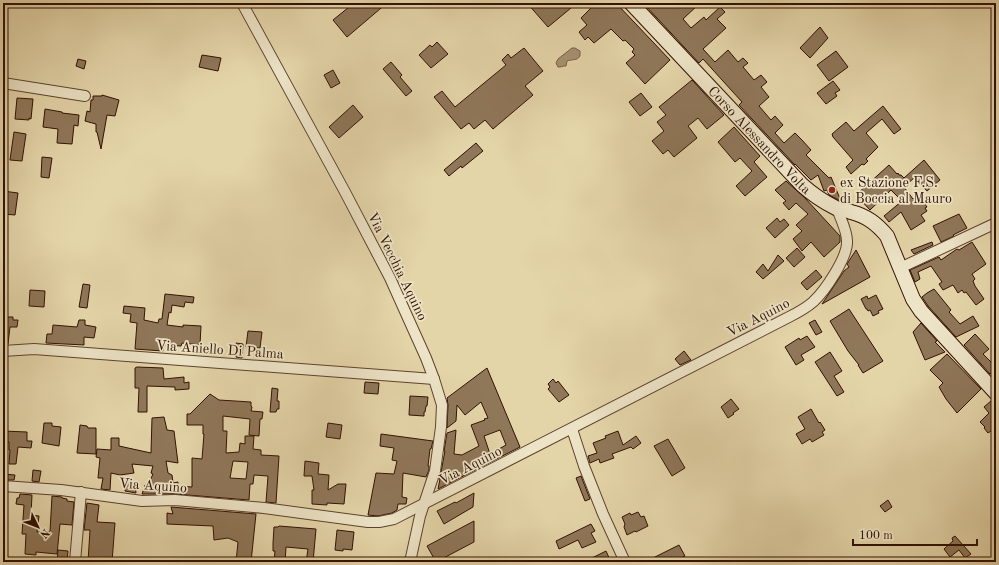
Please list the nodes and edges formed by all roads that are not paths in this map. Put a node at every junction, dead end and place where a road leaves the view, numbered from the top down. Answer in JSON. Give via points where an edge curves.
{"nodes":[{"id":1,"x":242,"y":3,"type":"edge"},
{"id":2,"x":631,"y":3,"type":"edge"},
{"id":3,"x":3,"y":83,"type":"edge"},
{"id":4,"x":85,"y":96,"type":"dead end"},
{"id":5,"x":837,"y":208,"type":"junction"},
{"id":6,"x":996,"y":223,"type":"edge"},
{"id":7,"x":900,"y":268,"type":"junction"},
{"id":8,"x":3,"y":351,"type":"edge"},
{"id":9,"x":434,"y":378,"type":"junction"},
{"id":10,"x":996,"y":392,"type":"edge"},
{"id":11,"x":572,"y":428,"type":"junction"},
{"id":12,"x":3,"y":486,"type":"edge"},
{"id":13,"x":81,"y":492,"type":"junction"},
{"id":14,"x":424,"y":504,"type":"junction"},
{"id":15,"x":75,"y":562,"type":"edge"},
{"id":16,"x":410,"y":562,"type":"edge"},
{"id":17,"x":625,"y":562,"type":"edge"}],
"edges":[{"from":1,"to":9,"type":"street","name":"Via Vecchia Aquino","via":[[390,278]]},
{"from":2,"to":5,"type":"main road","name":"Corso Alessandro Volta","via":[[802,185]]},
{"from":3,"to":4,"type":"street"},
{"from":5,"to":7,"type":"main road","name":"Corso Alessandro Volta","via":[[874,222],[887,236]]},
{"from":5,"to":11,"type":"street","name":"Via Aquino","via":[[847,239],[846,250],[823,291],[812,303]]},
{"from":6,"to":7,"type":"street"},
{"from":7,"to":10,"type":"main road","name":"Corso Alessandro Volta","via":[[921,311]]},
{"from":8,"to":9,"type":"street","name":"Via Aniello Di Palma","via":[[34,350]]},
{"from":9,"to":14,"type":"street","name":"Via Vecchia Aquino","via":[[442,405],[441,427],[435,471]]},
{"from":11,"to":14,"type":"street","name":"Via Aquino"},
{"from":11,"to":17,"type":"street","via":[[584,466]]},
{"from":12,"to":13,"type":"street","name":"Via Aquino"},
{"from":13,"to":14,"type":"street","name":"Via Aquino","via":[[142,501],[175,500],[264,508],[368,522],[394,519]]},
{"from":13,"to":15,"type":"street"},
{"from":14,"to":16,"type":"street","name":"Via Vecchia Aquino"}]}
